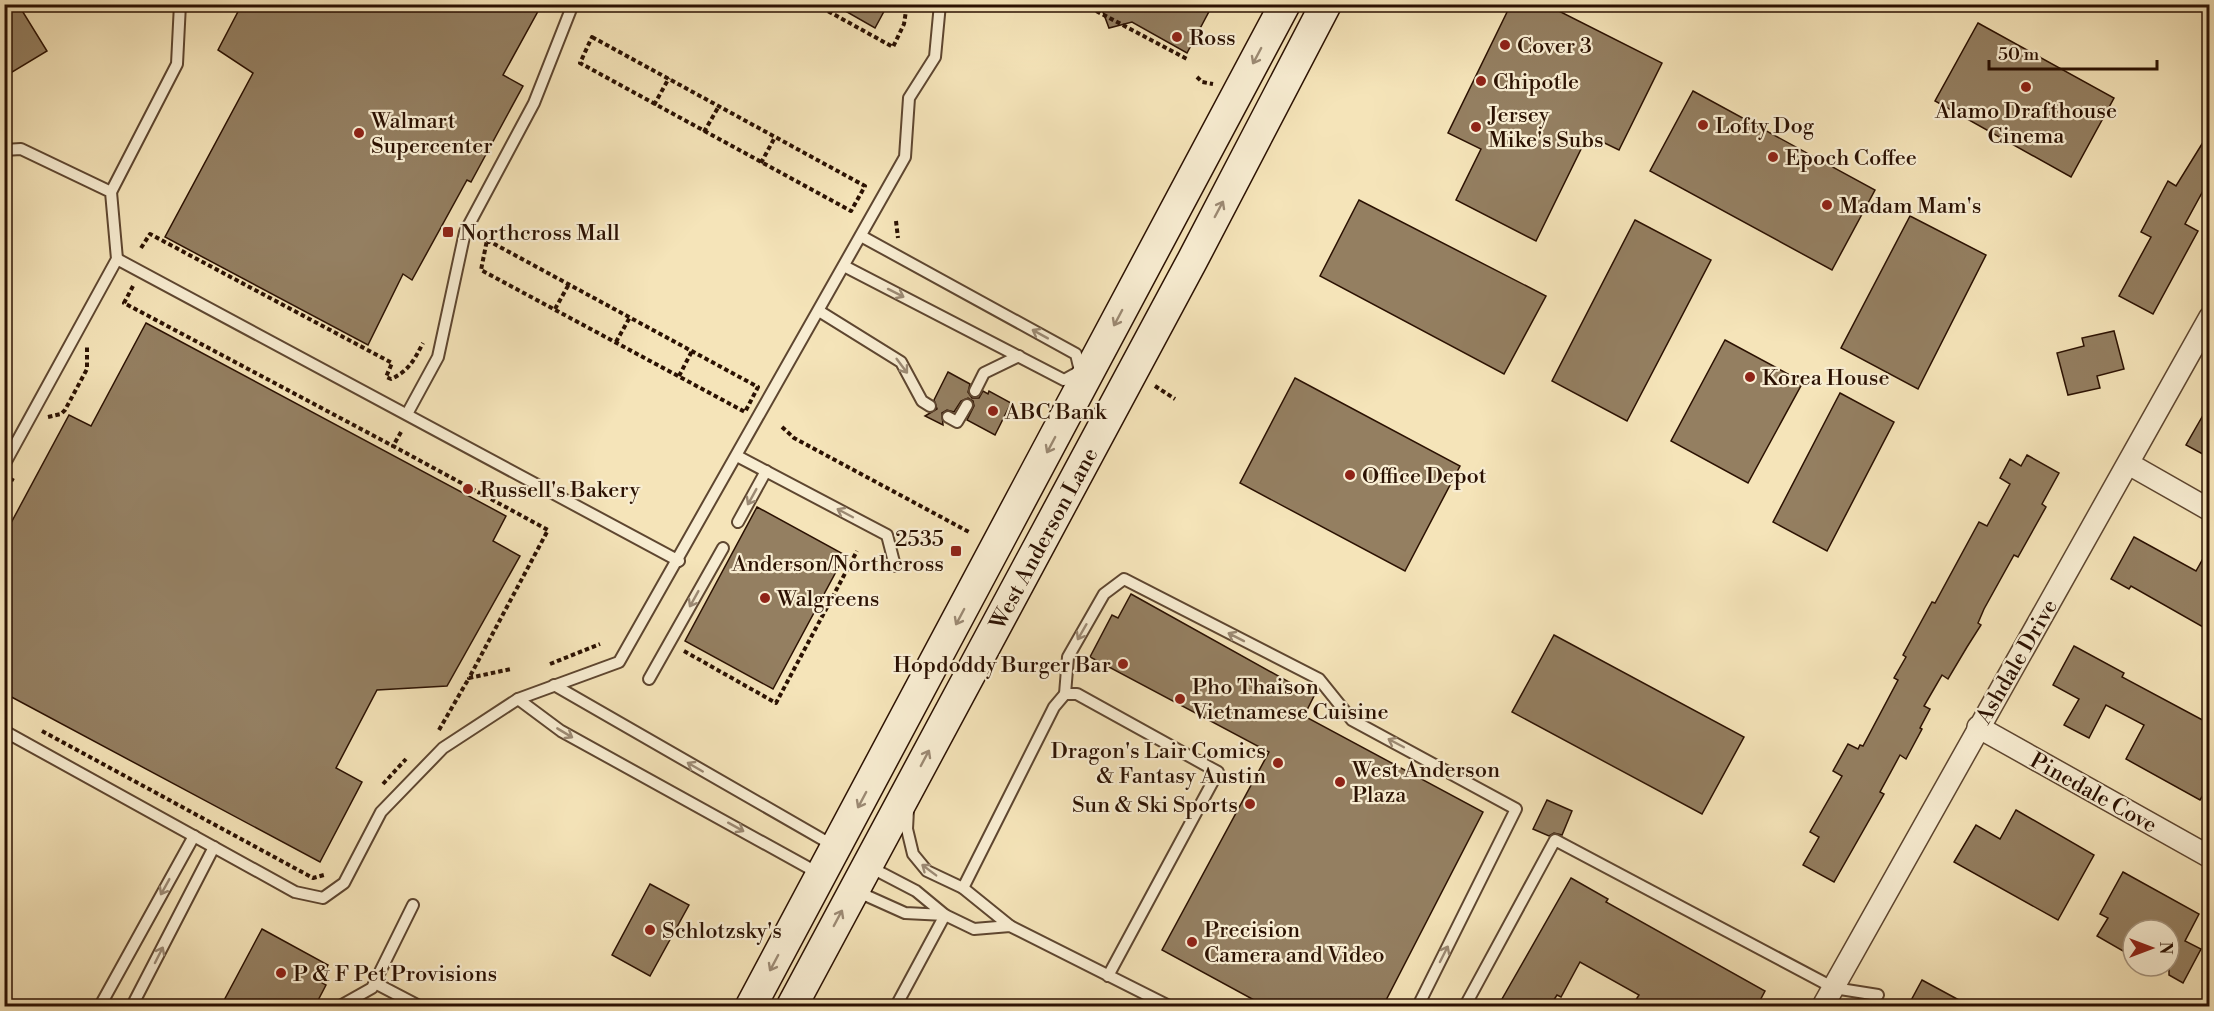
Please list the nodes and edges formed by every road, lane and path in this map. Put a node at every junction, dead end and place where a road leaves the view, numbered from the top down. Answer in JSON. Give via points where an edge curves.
{"nodes":[{"id":1,"x":180,"y":4,"type":"edge"},
{"id":2,"x":573,"y":4,"type":"edge"},
{"id":3,"x":815,"y":4,"type":"edge"},
{"id":4,"x":907,"y":4,"type":"edge"},
{"id":5,"x":940,"y":4,"type":"edge"},
{"id":6,"x":1083,"y":4,"type":"edge"},
{"id":7,"x":1285,"y":4,"type":"edge"},
{"id":8,"x":1326,"y":4,"type":"edge"},
{"id":9,"x":1187,"y":58,"type":"dead end"},
{"id":10,"x":1197,"y":77,"type":"dead end"},
{"id":11,"x":669,"y":78,"type":"junction"},
{"id":12,"x":1229,"y":86,"type":"junction"},
{"id":13,"x":654,"y":105,"type":"junction"},
{"id":14,"x":719,"y":106,"type":"junction"},
{"id":15,"x":704,"y":132,"type":"junction"},
{"id":16,"x":776,"y":137,"type":"junction"},
{"id":17,"x":4,"y":150,"type":"edge"},
{"id":18,"x":760,"y":163,"type":"junction"},
{"id":19,"x":111,"y":192,"type":"junction"},
{"id":20,"x":861,"y":236,"type":"junction"},
{"id":21,"x":141,"y":248,"type":"dead end"},
{"id":22,"x":117,"y":259,"type":"junction"},
{"id":23,"x":1192,"y":261,"type":"junction"},
{"id":24,"x":844,"y":266,"type":"junction"},
{"id":25,"x":134,"y":284,"type":"dead end"},
{"id":26,"x":569,"y":284,"type":"junction"},
{"id":27,"x":555,"y":309,"type":"junction"},
{"id":28,"x":819,"y":311,"type":"junction"},
{"id":29,"x":2210,"y":316,"type":"edge"},
{"id":30,"x":630,"y":317,"type":"junction"},
{"id":31,"x":616,"y":342,"type":"junction"},
{"id":32,"x":692,"y":351,"type":"junction"},
{"id":33,"x":1019,"y":356,"type":"junction"},
{"id":34,"x":1084,"y":373,"type":"junction"},
{"id":35,"x":679,"y":376,"type":"junction"},
{"id":36,"x":391,"y":379,"type":"dead end"},
{"id":37,"x":1158,"y":380,"type":"dead end"},
{"id":38,"x":975,"y":391,"type":"dead end"},
{"id":39,"x":1121,"y":391,"type":"junction"},
{"id":40,"x":1175,"y":399,"type":"dead end"},
{"id":41,"x":967,"y":405,"type":"dead end"},
{"id":42,"x":930,"y":406,"type":"dead end"},
{"id":43,"x":407,"y":414,"type":"junction"},
{"id":44,"x":948,"y":417,"type":"dead end"},
{"id":45,"x":782,"y":427,"type":"dead end"},
{"id":46,"x":401,"y":432,"type":"dead end"},
{"id":47,"x":393,"y":446,"type":"junction"},
{"id":48,"x":737,"y":456,"type":"junction"},
{"id":49,"x":2128,"y":464,"type":"junction"},
{"id":50,"x":4,"y":465,"type":"edge"},
{"id":51,"x":766,"y":471,"type":"junction"},
{"id":52,"x":2210,"y":510,"type":"edge"},
{"id":53,"x":738,"y":522,"type":"dead end"},
{"id":54,"x":969,"y":532,"type":"dead end"},
{"id":55,"x":723,"y":548,"type":"dead end"},
{"id":56,"x":858,"y":550,"type":"dead end"},
{"id":57,"x":679,"y":561,"type":"junction"},
{"id":58,"x":895,"y":566,"type":"dead end"},
{"id":59,"x":600,"y":644,"type":"dead end"},
{"id":60,"x":680,"y":649,"type":"dead end"},
{"id":61,"x":550,"y":664,"type":"dead end"},
{"id":62,"x":511,"y":669,"type":"dead end"},
{"id":63,"x":469,"y":678,"type":"junction"},
{"id":64,"x":650,"y":679,"type":"dead end"},
{"id":65,"x":554,"y":685,"type":"junction"},
{"id":66,"x":1065,"y":694,"type":"junction"},
{"id":67,"x":518,"y":699,"type":"junction"},
{"id":68,"x":32,"y":725,"type":"dead end"},
{"id":69,"x":1978,"y":727,"type":"junction"},
{"id":70,"x":4,"y":731,"type":"edge"},
{"id":71,"x":433,"y":737,"type":"dead end"},
{"id":72,"x":410,"y":756,"type":"dead end"},
{"id":73,"x":910,"y":786,"type":"junction"},
{"id":74,"x":377,"y":793,"type":"dead end"},
{"id":75,"x":194,"y":836,"type":"junction"},
{"id":76,"x":214,"y":847,"type":"junction"},
{"id":77,"x":837,"y":848,"type":"junction"},
{"id":78,"x":2210,"y":857,"type":"edge"},
{"id":79,"x":332,"y":870,"type":"dead end"},
{"id":80,"x":822,"y":875,"type":"junction"},
{"id":81,"x":860,"y":878,"type":"junction"},
{"id":82,"x":963,"y":888,"type":"junction"},
{"id":83,"x":413,"y":905,"type":"dead end"},
{"id":84,"x":945,"y":915,"type":"junction"},
{"id":85,"x":1010,"y":926,"type":"junction"},
{"id":86,"x":1108,"y":976,"type":"junction"},
{"id":87,"x":375,"y":983,"type":"junction"},
{"id":88,"x":1878,"y":995,"type":"dead end"},
{"id":89,"x":1829,"y":997,"type":"edge"},
{"id":90,"x":100,"y":1006,"type":"edge"},
{"id":91,"x":132,"y":1006,"type":"edge"},
{"id":92,"x":340,"y":1006,"type":"edge"},
{"id":93,"x":418,"y":1006,"type":"edge"},
{"id":94,"x":751,"y":1006,"type":"edge"},
{"id":95,"x":792,"y":1006,"type":"edge"},
{"id":96,"x":896,"y":1006,"type":"edge"},
{"id":97,"x":1169,"y":1006,"type":"edge"},
{"id":98,"x":1418,"y":1006,"type":"edge"},
{"id":99,"x":1465,"y":1006,"type":"edge"}],
"edges":[{"from":1,"to":19,"type":"lane","via":[[177,64]]},
{"from":2,"to":43,"type":"lane","via":[[534,104],[465,232],[438,357]]},
{"from":3,"to":4,"type":"path","via":[[893,47],[904,24]]},
{"from":5,"to":20,"type":"lane","via":[[935,57],[909,98],[905,157]]},
{"from":6,"to":9,"type":"path"},
{"from":7,"to":12,"type":"main road","name":"West Anderson Lane","one_way":true},
{"from":23,"to":8,"type":"main road","name":"West Anderson Lane","one_way":true},
{"from":10,"to":12,"type":"path","via":[[1202,82]]},
{"from":11,"to":13,"type":"path"},
{"from":11,"to":13,"type":"path","via":[[592,37],[580,63]]},
{"from":11,"to":14,"type":"path"},
{"from":12,"to":23,"type":"main road","via":[[1237,130],[1183,231]]},
{"from":12,"to":34,"type":"main road","name":"West Anderson Lane","one_way":true},
{"from":13,"to":15,"type":"path"},
{"from":14,"to":15,"type":"path"},
{"from":14,"to":16,"type":"path"},
{"from":15,"to":18,"type":"path"},
{"from":16,"to":18,"type":"path"},
{"from":16,"to":18,"type":"path","via":[[865,186],[851,212]]},
{"from":17,"to":19,"type":"lane","via":[[21,149]]},
{"from":19,"to":22,"type":"lane"},
{"from":20,"to":24,"type":"lane"},
{"from":34,"to":20,"type":"lane","one_way":true,"via":[[1076,354]]},
{"from":21,"to":36,"type":"path","via":[[150,234],[392,363],[386,377]]},
{"from":22,"to":43,"type":"lane"},
{"from":22,"to":50,"type":"lane"},
{"from":23,"to":39,"type":"main road","name":"West Anderson Lane"},
{"from":24,"to":28,"type":"lane"},
{"from":24,"to":33,"type":"lane","one_way":true},
{"from":25,"to":47,"type":"path","via":[[124,303]]},
{"from":26,"to":27,"type":"path"},
{"from":26,"to":27,"type":"path","via":[[487,240],[481,270]]},
{"from":26,"to":30,"type":"path"},
{"from":27,"to":31,"type":"path"},
{"from":28,"to":42,"type":"lane","one_way":true,"via":[[902,362],[922,401]]},
{"from":28,"to":48,"type":"lane"},
{"from":29,"to":49,"type":"street","name":"Ashdale Drive"},
{"from":30,"to":31,"type":"path"},
{"from":30,"to":32,"type":"path"},
{"from":31,"to":35,"type":"path"},
{"from":32,"to":35,"type":"path"},
{"from":32,"to":35,"type":"path","via":[[758,387],[748,408],[745,412]]},
{"from":33,"to":34,"type":"lane","via":[[1064,380]]},
{"from":33,"to":38,"type":"lane","via":[[984,373]]},
{"from":34,"to":39,"type":"main road"},
{"from":34,"to":77,"type":"main road","name":"West Anderson Lane","one_way":true},
{"from":37,"to":40,"type":"path","via":[[1154,388]]},
{"from":73,"to":39,"type":"main road","name":"West Anderson Lane","one_way":true},
{"from":41,"to":44,"type":"lane","via":[[957,422]]},
{"from":43,"to":57,"type":"lane"},
{"from":45,"to":54,"type":"path","via":[[794,438]]},
{"from":46,"to":47,"type":"path"},
{"from":47,"to":63,"type":"path","via":[[548,531]]},
{"from":48,"to":51,"type":"lane"},
{"from":48,"to":57,"type":"lane"},
{"from":49,"to":52,"type":"street"},
{"from":49,"to":69,"type":"street","name":"Ashdale Drive"},
{"from":51,"to":53,"type":"lane","one_way":true},
{"from":58,"to":51,"type":"lane","one_way":true,"via":[[886,535]]},
{"from":55,"to":64,"type":"lane","one_way":true},
{"from":56,"to":60,"type":"path","via":[[776,703]]},
{"from":57,"to":65,"type":"lane","via":[[619,662]]},
{"from":59,"to":61,"type":"path"},
{"from":62,"to":63,"type":"path"},
{"from":63,"to":71,"type":"path"},
{"from":65,"to":67,"type":"lane"},
{"from":77,"to":65,"type":"lane","one_way":true},
{"from":66,"to":82,"type":"lane","via":[[1054,707]]},
{"from":66,"to":86,"type":"lane","via":[[1077,694],[1218,772]]},
{"from":98,"to":66,"type":"lane","one_way":true,"via":[[1516,809],[1352,720],[1319,680],[1124,579],[1104,594],[1068,657]]},
{"from":67,"to":76,"type":"lane","via":[[443,748],[381,812],[344,884],[323,898],[295,892]]},
{"from":67,"to":80,"type":"lane","one_way":true,"via":[[561,730]]},
{"from":68,"to":79,"type":"path","via":[[313,878]]},
{"from":69,"to":78,"type":"street","name":"Pinedale Cove"},
{"from":69,"to":89,"type":"street","name":"Ashdale Drive"},
{"from":70,"to":75,"type":"lane"},
{"from":72,"to":74,"type":"path"},
{"from":73,"to":81,"type":"main road","name":"West Anderson Lane"},
{"from":82,"to":73,"type":"lane","one_way":true,"via":[[927,871],[913,854],[907,829]]},
{"from":75,"to":76,"type":"lane"},
{"from":75,"to":90,"type":"lane","one_way":true},
{"from":91,"to":76,"type":"lane","one_way":true},
{"from":77,"to":80,"type":"main road","name":"West Anderson Lane"},
{"from":77,"to":81,"type":"main road"},
{"from":80,"to":81,"type":"main road"},
{"from":80,"to":94,"type":"main road","name":"West Anderson Lane","one_way":true},
{"from":81,"to":84,"type":"lane","via":[[916,891]]},
{"from":81,"to":84,"type":"lane","via":[[905,913]]},
{"from":95,"to":81,"type":"main road","name":"West Anderson Lane","one_way":true},
{"from":82,"to":85,"type":"lane"},
{"from":83,"to":87,"type":"lane"},
{"from":84,"to":85,"type":"lane","via":[[974,929]]},
{"from":84,"to":96,"type":"lane"},
{"from":85,"to":86,"type":"lane"},
{"from":86,"to":97,"type":"lane"},
{"from":87,"to":92,"type":"lane"},
{"from":87,"to":93,"type":"lane"},
{"from":88,"to":89,"type":"lane"},
{"from":89,"to":99,"type":"lane","via":[[1555,840]]}]}
